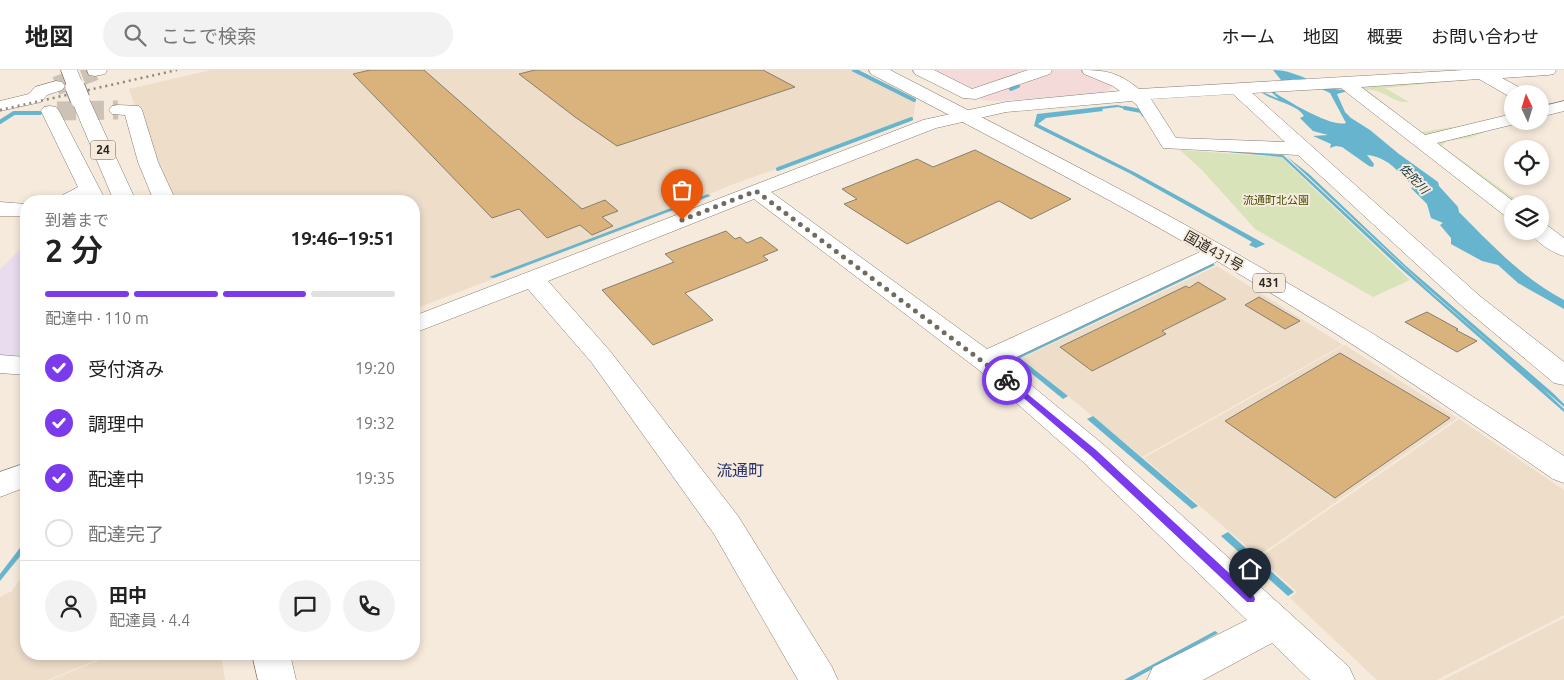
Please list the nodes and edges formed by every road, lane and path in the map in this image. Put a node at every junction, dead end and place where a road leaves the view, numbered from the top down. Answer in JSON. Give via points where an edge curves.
{"nodes":[{"id":1,"x":69,"y":70,"type":"edge"},
{"id":2,"x":877,"y":70,"type":"edge"},
{"id":3,"x":895,"y":70,"type":"edge"},
{"id":4,"x":920,"y":70,"type":"edge"},
{"id":5,"x":1044,"y":70,"type":"edge"},
{"id":6,"x":1090,"y":70,"type":"edge"},
{"id":7,"x":1547,"y":70,"type":"edge"},
{"id":8,"x":1477,"y":72,"type":"edge"},
{"id":9,"x":1564,"y":78,"type":"edge"},
{"id":10,"x":1340,"y":82,"type":"junction"},
{"id":11,"x":1129,"y":84,"type":"edge"},
{"id":12,"x":56,"y":86,"type":"tunnel mouth"},
{"id":13,"x":1504,"y":86,"type":"edge"},
{"id":14,"x":1240,"y":88,"type":"junction"},
{"id":15,"x":0,"y":106,"type":"edge"},
{"id":16,"x":0,"y":110,"type":"edge"},
{"id":17,"x":118,"y":110,"type":"tunnel mouth"},
{"id":18,"x":970,"y":113,"type":"junction"},
{"id":19,"x":1504,"y":121,"type":"edge"},
{"id":20,"x":1423,"y":141,"type":"junction"},
{"id":21,"x":1302,"y":149,"type":"junction"},
{"id":22,"x":756,"y":191,"type":"junction"},
{"id":23,"x":91,"y":195,"type":"edge"},
{"id":24,"x":122,"y":195,"type":"edge"},
{"id":25,"x":162,"y":195,"type":"edge"},
{"id":26,"x":1504,"y":204,"type":"edge"},
{"id":27,"x":0,"y":209,"type":"edge"},
{"id":28,"x":20,"y":210,"type":"edge"},
{"id":29,"x":1549,"y":237,"type":"edge"},
{"id":30,"x":1564,"y":249,"type":"edge"},
{"id":31,"x":1208,"y":257,"type":"dead end"},
{"id":32,"x":533,"y":279,"type":"junction"},
{"id":33,"x":420,"y":323,"type":"edge"},
{"id":34,"x":985,"y":361,"type":"junction"},
{"id":35,"x":0,"y":364,"type":"edge"},
{"id":36,"x":20,"y":366,"type":"edge"},
{"id":37,"x":1564,"y":376,"type":"edge"},
{"id":38,"x":1564,"y":453,"type":"edge"},
{"id":39,"x":1564,"y":470,"type":"edge"},
{"id":40,"x":20,"y":477,"type":"edge"},
{"id":41,"x":0,"y":485,"type":"edge"},
{"id":42,"x":1276,"y":623,"type":"junction"},
{"id":43,"x":272,"y":660,"type":"edge"},
{"id":44,"x":277,"y":680,"type":"edge"},
{"id":45,"x":819,"y":680,"type":"edge"},
{"id":46,"x":1166,"y":680,"type":"edge"},
{"id":47,"x":1336,"y":680,"type":"edge"}],
"edges":[{"from":1,"to":24,"type":"main road","number":"24"},
{"from":2,"to":18,"type":"main road","name":"国道431号","number":"431"},
{"from":3,"to":18,"type":"main road","name":"国道431号","number":"431"},
{"from":4,"to":5,"type":"main road","via":[[969,94],[976,94]]},
{"from":6,"to":11,"type":"main road"},
{"from":7,"to":8,"type":"main road"},
{"from":7,"to":9,"type":"main road"},
{"from":8,"to":10,"type":"main road"},
{"from":8,"to":13,"type":"main road"},
{"from":10,"to":14,"type":"main road"},
{"from":10,"to":20,"type":"main road"},
{"from":11,"to":14,"type":"main road"},
{"from":11,"to":18,"type":"main road"},
{"from":11,"to":21,"type":"main road","via":[[1144,100],[1170,144]]},
{"from":12,"to":15,"type":"main road","via":[[35,98]]},
{"from":14,"to":21,"type":"main road"},
{"from":16,"to":23,"type":"main road","via":[[53,111]]},
{"from":17,"to":25,"type":"main road","via":[[133,110],[148,162]]},
{"from":18,"to":22,"type":"main road","via":[[921,127]]},
{"from":18,"to":38,"type":"main road","name":"国道431号","number":"431","via":[[1081,164],[1207,233],[1338,310]]},
{"from":18,"to":39,"type":"main road","name":"国道431号","number":"431","via":[[1220,253]]},
{"from":19,"to":20,"type":"main road"},
{"from":20,"to":26,"type":"main road"},
{"from":21,"to":37,"type":"main road","via":[[1472,302]]},
{"from":22,"to":32,"type":"main road"},
{"from":22,"to":34,"type":"main road"},
{"from":27,"to":28,"type":"main road"},
{"from":29,"to":30,"type":"main road"},
{"from":31,"to":34,"type":"main road"},
{"from":32,"to":33,"type":"main road"},
{"from":32,"to":45,"type":"main road","via":[[645,414],[726,525]]},
{"from":34,"to":42,"type":"main road","via":[[1093,453]]},
{"from":35,"to":36,"type":"main road"},
{"from":40,"to":41,"type":"main road"},
{"from":42,"to":46,"type":"main road"},
{"from":42,"to":47,"type":"main road"},
{"from":43,"to":44,"type":"main road"}]}
